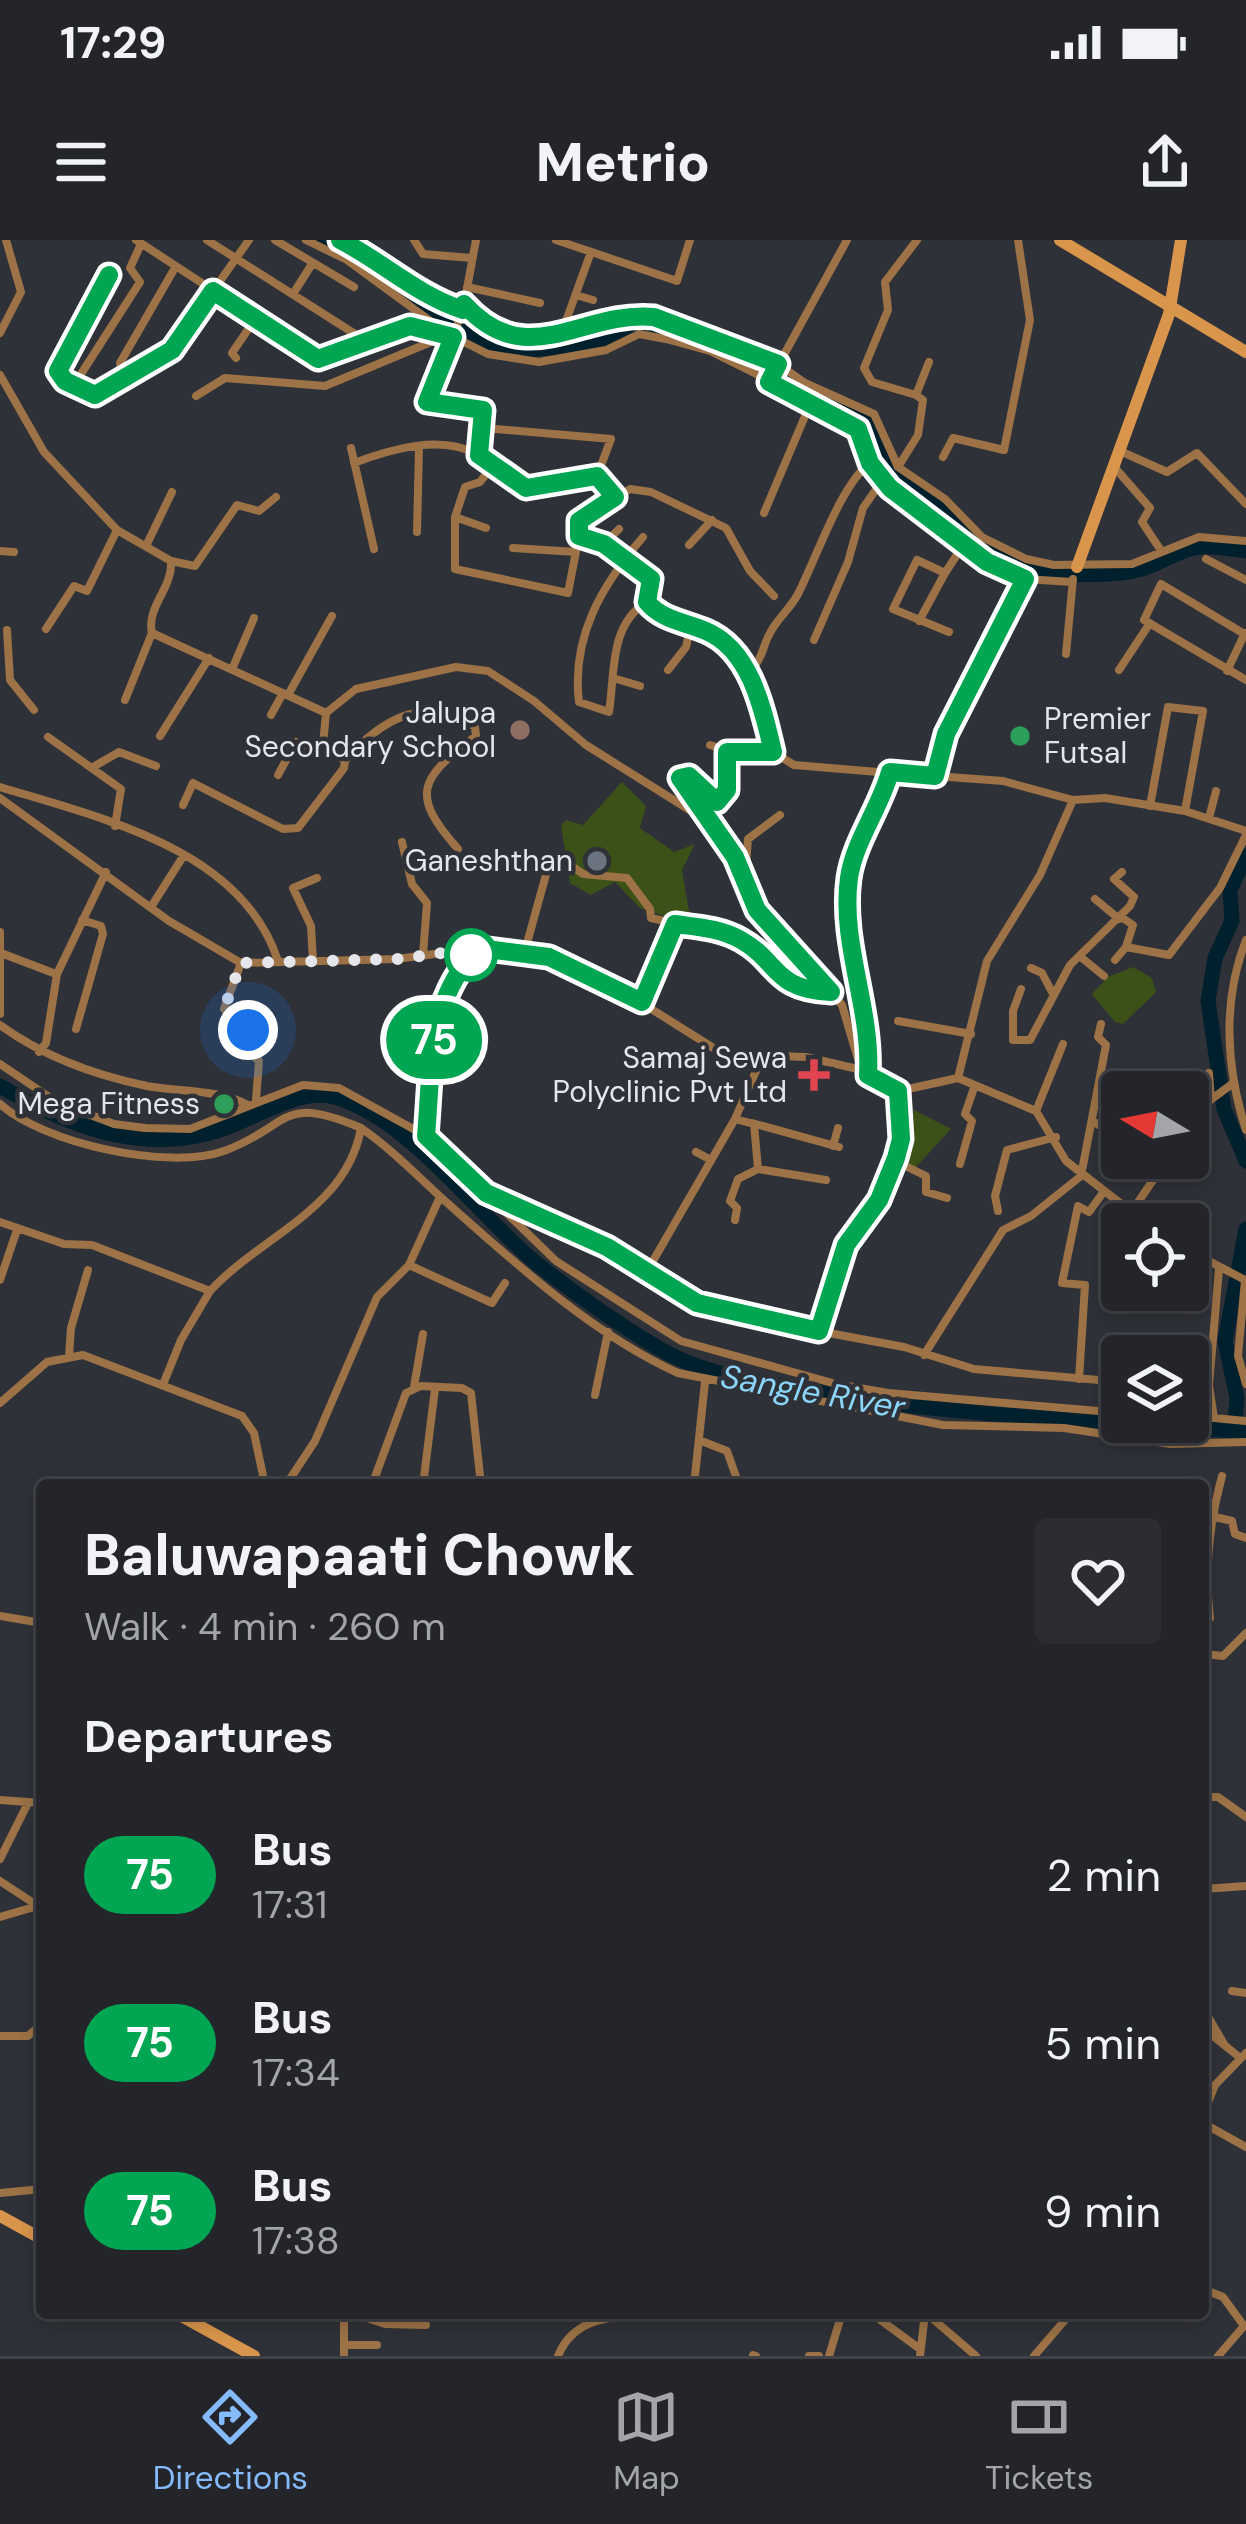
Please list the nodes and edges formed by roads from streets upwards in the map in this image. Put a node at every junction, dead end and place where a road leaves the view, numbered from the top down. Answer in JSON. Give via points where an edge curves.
{"nodes":[{"id":1,"x":6,"y":240,"type":"edge"},
{"id":2,"x":207,"y":240,"type":"edge"},
{"id":3,"x":249,"y":240,"type":"edge"},
{"id":4,"x":275,"y":240,"type":"edge"},
{"id":5,"x":306,"y":240,"type":"edge"},
{"id":6,"x":340,"y":240,"type":"edge"},
{"id":7,"x":414,"y":240,"type":"edge"},
{"id":8,"x":476,"y":240,"type":"edge"},
{"id":9,"x":556,"y":240,"type":"edge"},
{"id":10,"x":690,"y":240,"type":"edge"},
{"id":11,"x":847,"y":240,"type":"edge"},
{"id":12,"x":917,"y":240,"type":"edge"},
{"id":13,"x":1018,"y":240,"type":"edge"},
{"id":14,"x":1060,"y":240,"type":"edge"},
{"id":15,"x":1181,"y":240,"type":"edge"},
{"id":16,"x":139,"y":242,"type":"edge"},
{"id":17,"x":591,"y":252,"type":"junction"},
{"id":18,"x":472,"y":258,"type":"junction"},
{"id":19,"x":237,"y":260,"type":"junction"},
{"id":20,"x":312,"y":264,"type":"junction"},
{"id":21,"x":176,"y":266,"type":"junction"},
{"id":22,"x":109,"y":275,"type":"dead end"},
{"id":23,"x":354,"y":287,"type":"dead end"},
{"id":24,"x":467,"y":287,"type":"junction"},
{"id":25,"x":213,"y":291,"type":"junction"},
{"id":26,"x":293,"y":294,"type":"junction"},
{"id":27,"x":576,"y":295,"type":"junction"},
{"id":28,"x":593,"y":300,"type":"dead end"},
{"id":29,"x":540,"y":303,"type":"dead end"},
{"id":30,"x":1168,"y":304,"type":"junction"},
{"id":31,"x":463,"y":308,"type":"junction"},
{"id":32,"x":256,"y":319,"type":"junction"},
{"id":33,"x":562,"y":332,"type":"junction"},
{"id":34,"x":0,"y":333,"type":"edge"},
{"id":35,"x":449,"y":335,"type":"junction"},
{"id":36,"x":367,"y":342,"type":"junction"},
{"id":37,"x":1246,"y":352,"type":"edge"},
{"id":38,"x":236,"y":358,"type":"dead end"},
{"id":39,"x":928,"y":362,"type":"dead end"},
{"id":40,"x":777,"y":365,"type":"junction"},
{"id":41,"x":0,"y":375,"type":"edge"},
{"id":42,"x":770,"y":380,"type":"junction"},
{"id":43,"x":128,"y":381,"type":"junction"},
{"id":44,"x":74,"y":385,"type":"junction"},
{"id":45,"x":916,"y":395,"type":"junction"},
{"id":46,"x":196,"y":396,"type":"dead end"},
{"id":47,"x":811,"y":402,"type":"junction"},
{"id":48,"x":484,"y":428,"type":"junction"},
{"id":49,"x":419,"y":447,"type":"junction"},
{"id":50,"x":351,"y":448,"type":"dead end"},
{"id":51,"x":1120,"y":451,"type":"junction"},
{"id":52,"x":479,"y":455,"type":"junction"},
{"id":53,"x":943,"y":457,"type":"dead end"},
{"id":54,"x":354,"y":463,"type":"junction"},
{"id":55,"x":870,"y":463,"type":"junction"},
{"id":56,"x":494,"y":464,"type":"junction"},
{"id":57,"x":898,"y":466,"type":"junction"},
{"id":58,"x":1116,"y":469,"type":"junction"},
{"id":59,"x":597,"y":476,"type":"junction"},
{"id":60,"x":882,"y":481,"type":"junction"},
{"id":61,"x":172,"y":492,"type":"dead end"},
{"id":62,"x":276,"y":497,"type":"dead end"},
{"id":63,"x":615,"y":497,"type":"junction"},
{"id":64,"x":1246,"y":504,"type":"edge"},
{"id":65,"x":764,"y":513,"type":"dead end"},
{"id":66,"x":455,"y":517,"type":"junction"},
{"id":67,"x":712,"y":520,"type":"junction"},
{"id":68,"x":487,"y":528,"type":"dead end"},
{"id":69,"x":619,"y":529,"type":"dead end"},
{"id":70,"x":117,"y":530,"type":"junction"},
{"id":71,"x":417,"y":532,"type":"dead end"},
{"id":72,"x":579,"y":536,"type":"junction"},
{"id":73,"x":643,"y":537,"type":"dead end"},
{"id":74,"x":1246,"y":541,"type":"edge"},
{"id":75,"x":147,"y":544,"type":"junction"},
{"id":76,"x":604,"y":544,"type":"junction"},
{"id":77,"x":964,"y":544,"type":"junction"},
{"id":78,"x":688,"y":545,"type":"dead end"},
{"id":79,"x":513,"y":548,"type":"dead end"},
{"id":80,"x":374,"y":549,"type":"dead end"},
{"id":81,"x":0,"y":550,"type":"edge"},
{"id":82,"x":14,"y":552,"type":"dead end"},
{"id":83,"x":576,"y":552,"type":"junction"},
{"id":84,"x":1162,"y":552,"type":"junction"},
{"id":85,"x":623,"y":559,"type":"junction"},
{"id":86,"x":1207,"y":559,"type":"dead end"},
{"id":87,"x":171,"y":561,"type":"junction"},
{"id":88,"x":945,"y":573,"type":"junction"},
{"id":89,"x":1075,"y":573,"type":"junction"},
{"id":90,"x":1025,"y":579,"type":"junction"},
{"id":91,"x":1246,"y":580,"type":"edge"},
{"id":92,"x":774,"y":596,"type":"dead end"},
{"id":93,"x":647,"y":602,"type":"junction"},
{"id":94,"x":332,"y":616,"type":"dead end"},
{"id":95,"x":254,"y":618,"type":"dead end"},
{"id":96,"x":920,"y":621,"type":"junction"},
{"id":97,"x":1150,"y":622,"type":"junction"},
{"id":98,"x":691,"y":625,"type":"junction"},
{"id":99,"x":46,"y":629,"type":"dead end"},
{"id":100,"x":8,"y":630,"type":"dead end"},
{"id":101,"x":949,"y":632,"type":"dead end"},
{"id":102,"x":152,"y":633,"type":"junction"},
{"id":103,"x":1245,"y":634,"type":"edge"},
{"id":104,"x":814,"y":640,"type":"dead end"},
{"id":105,"x":1066,"y":654,"type":"dead end"},
{"id":106,"x":209,"y":658,"type":"junction"},
{"id":107,"x":232,"y":667,"type":"junction"},
{"id":108,"x":668,"y":670,"type":"dead end"},
{"id":109,"x":1119,"y":670,"type":"dead end"},
{"id":110,"x":1227,"y":671,"type":"junction"},
{"id":111,"x":747,"y":673,"type":"junction"},
{"id":112,"x":613,"y":678,"type":"junction"},
{"id":113,"x":1246,"y":680,"type":"edge"},
{"id":114,"x":12,"y":685,"type":"junction"},
{"id":115,"x":640,"y":686,"type":"dead end"},
{"id":116,"x":1,"y":691,"type":"edge"},
{"id":117,"x":286,"y":694,"type":"junction"},
{"id":118,"x":124,"y":700,"type":"dead end"},
{"id":119,"x":34,"y":710,"type":"dead end"},
{"id":120,"x":326,"y":712,"type":"junction"},
{"id":121,"x":271,"y":715,"type":"dead end"},
{"id":122,"x":160,"y":736,"type":"dead end"},
{"id":123,"x":48,"y":737,"type":"dead end"},
{"id":124,"x":710,"y":745,"type":"dead end"},
{"id":125,"x":322,"y":746,"type":"junction"},
{"id":126,"x":727,"y":752,"type":"junction"},
{"id":127,"x":773,"y":752,"type":"junction"},
{"id":128,"x":345,"y":760,"type":"junction"},
{"id":129,"x":156,"y":766,"type":"dead end"},
{"id":130,"x":93,"y":767,"type":"junction"},
{"id":131,"x":890,"y":772,"type":"junction"},
{"id":132,"x":278,"y":775,"type":"dead end"},
{"id":133,"x":935,"y":776,"type":"junction"},
{"id":134,"x":0,"y":788,"type":"edge"},
{"id":135,"x":1216,"y":791,"type":"dead end"},
{"id":136,"x":0,"y":798,"type":"edge"},
{"id":137,"x":1073,"y":800,"type":"junction"},
{"id":138,"x":184,"y":805,"type":"dead end"},
{"id":139,"x":1150,"y":806,"type":"junction"},
{"id":140,"x":1185,"y":811,"type":"junction"},
{"id":141,"x":779,"y":815,"type":"dead end"},
{"id":142,"x":1209,"y":818,"type":"junction"},
{"id":143,"x":100,"y":822,"type":"junction"},
{"id":144,"x":115,"y":826,"type":"junction"},
{"id":145,"x":1246,"y":833,"type":"edge"},
{"id":146,"x":91,"y":836,"type":"dead end"},
{"id":147,"x":725,"y":841,"type":"junction"},
{"id":148,"x":402,"y":842,"type":"dead end"},
{"id":149,"x":458,"y":850,"type":"dead end"},
{"id":150,"x":184,"y":855,"type":"junction"},
{"id":151,"x":106,"y":872,"type":"junction"},
{"id":152,"x":1122,"y":872,"type":"dead end"},
{"id":153,"x":317,"y":878,"type":"dead end"},
{"id":154,"x":743,"y":880,"type":"junction"},
{"id":155,"x":1095,"y":899,"type":"dead end"},
{"id":156,"x":151,"y":907,"type":"junction"},
{"id":157,"x":1120,"y":918,"type":"junction"},
{"id":158,"x":82,"y":920,"type":"junction"},
{"id":159,"x":675,"y":924,"type":"junction"},
{"id":160,"x":0,"y":932,"type":"edge"},
{"id":161,"x":1246,"y":940,"type":"edge"},
{"id":162,"x":1126,"y":947,"type":"junction"},
{"id":163,"x":479,"y":948,"type":"junction"},
{"id":164,"x":2,"y":953,"type":"edge"},
{"id":165,"x":524,"y":954,"type":"junction"},
{"id":166,"x":423,"y":955,"type":"junction"},
{"id":167,"x":1082,"y":958,"type":"junction"},
{"id":168,"x":1115,"y":960,"type":"dead end"},
{"id":169,"x":278,"y":961,"type":"junction"},
{"id":170,"x":313,"y":961,"type":"junction"},
{"id":171,"x":241,"y":963,"type":"junction"},
{"id":172,"x":1031,"y":968,"type":"dead end"},
{"id":173,"x":57,"y":974,"type":"junction"},
{"id":174,"x":1104,"y":976,"type":"dead end"},
{"id":175,"x":1021,"y":989,"type":"dead end"},
{"id":176,"x":831,"y":992,"type":"junction"},
{"id":177,"x":1052,"y":993,"type":"junction"},
{"id":178,"x":642,"y":1002,"type":"junction"},
{"id":179,"x":0,"y":1014,"type":"edge"},
{"id":180,"x":898,"y":1021,"type":"dead end"},
{"id":181,"x":1101,"y":1024,"type":"dead end"},
{"id":182,"x":0,"y":1025,"type":"edge"},
{"id":183,"x":76,"y":1030,"type":"dead end"},
{"id":184,"x":971,"y":1034,"type":"junction"},
{"id":185,"x":1063,"y":1044,"type":"dead end"},
{"id":186,"x":39,"y":1052,"type":"junction"},
{"id":187,"x":763,"y":1055,"type":"junction"},
{"id":188,"x":1246,"y":1055,"type":"edge"},
{"id":189,"x":1231,"y":1061,"type":"junction"},
{"id":190,"x":0,"y":1064,"type":"edge"},
{"id":191,"x":1102,"y":1071,"type":"edge"},
{"id":192,"x":1209,"y":1072,"type":"dead end"},
{"id":193,"x":865,"y":1073,"type":"junction"},
{"id":194,"x":1101,"y":1074,"type":"edge"},
{"id":195,"x":958,"y":1078,"type":"junction"},
{"id":196,"x":975,"y":1085,"type":"junction"},
{"id":197,"x":1229,"y":1086,"type":"junction"},
{"id":198,"x":898,"y":1091,"type":"junction"},
{"id":199,"x":1212,"y":1098,"type":"junction"},
{"id":200,"x":1209,"y":1100,"type":"edge"},
{"id":201,"x":253,"y":1103,"type":"junction"},
{"id":202,"x":0,"y":1104,"type":"edge"},
{"id":203,"x":1036,"y":1111,"type":"junction"},
{"id":204,"x":735,"y":1119,"type":"junction"},
{"id":205,"x":1094,"y":1122,"type":"junction"},
{"id":206,"x":750,"y":1123,"type":"junction"},
{"id":207,"x":1101,"y":1126,"type":"edge"},
{"id":208,"x":361,"y":1128,"type":"junction"},
{"id":209,"x":838,"y":1128,"type":"dead end"},
{"id":210,"x":1246,"y":1130,"type":"edge"},
{"id":211,"x":426,"y":1136,"type":"junction"},
{"id":212,"x":1056,"y":1137,"type":"junction"},
{"id":213,"x":696,"y":1152,"type":"dead end"},
{"id":214,"x":711,"y":1160,"type":"junction"},
{"id":215,"x":895,"y":1161,"type":"junction"},
{"id":216,"x":960,"y":1165,"type":"dead end"},
{"id":217,"x":758,"y":1169,"type":"junction"},
{"id":218,"x":1081,"y":1176,"type":"junction"},
{"id":219,"x":826,"y":1180,"type":"dead end"},
{"id":220,"x":486,"y":1193,"type":"junction"},
{"id":221,"x":1102,"y":1194,"type":"junction"},
{"id":222,"x":440,"y":1197,"type":"junction"},
{"id":223,"x":947,"y":1198,"type":"dead end"},
{"id":224,"x":1115,"y":1203,"type":"edge"},
{"id":225,"x":998,"y":1211,"type":"dead end"},
{"id":226,"x":735,"y":1220,"type":"dead end"},
{"id":227,"x":0,"y":1222,"type":"edge"},
{"id":228,"x":17,"y":1230,"type":"junction"},
{"id":229,"x":4,"y":1253,"type":"edge"},
{"id":230,"x":1209,"y":1263,"type":"edge"},
{"id":231,"x":410,"y":1264,"type":"junction"},
{"id":232,"x":88,"y":1270,"type":"dead end"},
{"id":233,"x":1222,"y":1271,"type":"junction"},
{"id":234,"x":646,"y":1273,"type":"junction"},
{"id":235,"x":0,"y":1280,"type":"edge"},
{"id":236,"x":1245,"y":1280,"type":"edge"},
{"id":237,"x":505,"y":1282,"type":"dead end"},
{"id":238,"x":210,"y":1291,"type":"junction"},
{"id":239,"x":819,"y":1331,"type":"junction"},
{"id":240,"x":608,"y":1332,"type":"junction"},
{"id":241,"x":423,"y":1334,"type":"dead end"},
{"id":242,"x":1209,"y":1350,"type":"edge"},
{"id":243,"x":1212,"y":1350,"type":"junction"},
{"id":244,"x":923,"y":1354,"type":"junction"},
{"id":245,"x":69,"y":1356,"type":"junction"},
{"id":246,"x":1079,"y":1379,"type":"junction"},
{"id":247,"x":1101,"y":1381,"type":"edge"},
{"id":248,"x":164,"y":1382,"type":"junction"},
{"id":249,"x":705,"y":1382,"type":"junction"},
{"id":250,"x":1246,"y":1384,"type":"edge"},
{"id":251,"x":1209,"y":1385,"type":"joint"},
{"id":252,"x":413,"y":1387,"type":"junction"},
{"id":253,"x":435,"y":1389,"type":"junction"},
{"id":254,"x":596,"y":1395,"type":"dead end"},
{"id":255,"x":0,"y":1403,"type":"edge"},
{"id":256,"x":1101,"y":1411,"type":"edge"},
{"id":257,"x":1209,"y":1418,"type":"edge"},
{"id":258,"x":1219,"y":1418,"type":"junction"},
{"id":259,"x":1246,"y":1421,"type":"edge"},
{"id":260,"x":699,"y":1440,"type":"junction"},
{"id":261,"x":1246,"y":1442,"type":"edge"},
{"id":262,"x":1222,"y":1476,"type":"dead end"},
{"id":263,"x":263,"y":1479,"type":"edge"},
{"id":264,"x":290,"y":1479,"type":"edge"},
{"id":265,"x":374,"y":1479,"type":"edge"},
{"id":266,"x":424,"y":1479,"type":"edge"},
{"id":267,"x":480,"y":1479,"type":"edge"},
{"id":268,"x":695,"y":1479,"type":"edge"},
{"id":269,"x":737,"y":1479,"type":"edge"},
{"id":270,"x":1209,"y":1510,"type":"edge"},
{"id":271,"x":1209,"y":1515,"type":"edge"},
{"id":272,"x":1246,"y":1538,"type":"edge"},
{"id":273,"x":1209,"y":1609,"type":"edge"},
{"id":274,"x":0,"y":1616,"type":"edge"},
{"id":275,"x":1210,"y":1618,"type":"dead end"},
{"id":276,"x":36,"y":1622,"type":"edge"},
{"id":277,"x":1246,"y":1633,"type":"edge"},
{"id":278,"x":1209,"y":1655,"type":"edge"},
{"id":279,"x":1209,"y":1797,"type":"edge"},
{"id":280,"x":0,"y":1800,"type":"edge"},
{"id":281,"x":28,"y":1803,"type":"junction"},
{"id":282,"x":36,"y":1803,"type":"edge"},
{"id":283,"x":1246,"y":1817,"type":"edge"},
{"id":284,"x":0,"y":1859,"type":"edge"},
{"id":285,"x":0,"y":1881,"type":"edge"},
{"id":286,"x":1209,"y":1889,"type":"edge"},
{"id":287,"x":1244,"y":1890,"type":"edge"},
{"id":288,"x":36,"y":1903,"type":"edge"},
{"id":289,"x":36,"y":1906,"type":"edge"},
{"id":290,"x":0,"y":1917,"type":"edge"},
{"id":291,"x":1232,"y":1991,"type":"dead end"},
{"id":292,"x":1246,"y":1993,"type":"edge"},
{"id":293,"x":1209,"y":2018,"type":"edge"},
{"id":294,"x":36,"y":2029,"type":"edge"},
{"id":295,"x":1209,"y":2033,"type":"edge"},
{"id":296,"x":0,"y":2036,"type":"edge"},
{"id":297,"x":1225,"y":2045,"type":"junction"},
{"id":298,"x":1242,"y":2055,"type":"edge"},
{"id":299,"x":1209,"y":2102,"type":"edge"},
{"id":300,"x":1209,"y":2123,"type":"edge"},
{"id":301,"x":1246,"y":2147,"type":"edge"},
{"id":302,"x":36,"y":2190,"type":"edge"},
{"id":303,"x":0,"y":2194,"type":"edge"},
{"id":304,"x":0,"y":2216,"type":"edge"},
{"id":305,"x":36,"y":2236,"type":"edge"},
{"id":306,"x":1209,"y":2291,"type":"edge"},
{"id":307,"x":187,"y":2319,"type":"edge"},
{"id":308,"x":348,"y":2319,"type":"edge"},
{"id":309,"x":368,"y":2319,"type":"edge"},
{"id":310,"x":602,"y":2319,"type":"edge"},
{"id":311,"x":840,"y":2319,"type":"edge"},
{"id":312,"x":879,"y":2319,"type":"edge"},
{"id":313,"x":925,"y":2319,"type":"edge"},
{"id":314,"x":933,"y":2319,"type":"edge"},
{"id":315,"x":1066,"y":2319,"type":"edge"},
{"id":316,"x":426,"y":2325,"type":"dead end"},
{"id":317,"x":347,"y":2345,"type":"junction"},
{"id":318,"x":377,"y":2345,"type":"dead end"},
{"id":319,"x":920,"y":2352,"type":"edge"},
{"id":320,"x":254,"y":2356,"type":"edge"},
{"id":321,"x":344,"y":2356,"type":"edge"},
{"id":322,"x":558,"y":2356,"type":"edge"},
{"id":323,"x":809,"y":2356,"type":"edge"},
{"id":324,"x":819,"y":2356,"type":"edge"},
{"id":325,"x":829,"y":2356,"type":"edge"},
{"id":326,"x":976,"y":2356,"type":"edge"},
{"id":327,"x":1034,"y":2356,"type":"edge"},
{"id":328,"x":1218,"y":2356,"type":"edge"}],
"edges":[{"from":1,"to":34,"type":"street","via":[[21,292]]},
{"from":2,"to":19,"type":"street"},
{"from":3,"to":19,"type":"street"},
{"from":4,"to":20,"type":"street"},
{"from":5,"to":35,"type":"street","via":[[347,260]]},
{"from":6,"to":31,"type":"street","via":[[430,299]]},
{"from":7,"to":18,"type":"street","via":[[423,254]]},
{"from":8,"to":18,"type":"street"},
{"from":9,"to":17,"type":"street"},
{"from":10,"to":17,"type":"street","via":[[676,281]]},
{"from":11,"to":40,"type":"street"},
{"from":12,"to":45,"type":"street","via":[[885,282],[887,310],[864,368],[872,382]]},
{"from":13,"to":53,"type":"street","via":[[1030,320],[1004,450],[953,438]]},
{"from":14,"to":30,"type":"street"},
{"from":15,"to":30,"type":"street"},
{"from":16,"to":21,"type":"street"},
{"from":16,"to":44,"type":"street","via":[[130,268],[140,282]]},
{"from":17,"to":27,"type":"street"},
{"from":18,"to":24,"type":"street"},
{"from":19,"to":25,"type":"street"},
{"from":19,"to":26,"type":"street"},
{"from":20,"to":23,"type":"street"},
{"from":20,"to":26,"type":"street"},
{"from":21,"to":25,"type":"street"},
{"from":21,"to":43,"type":"street","via":[[120,363]]},
{"from":22,"to":44,"type":"street","via":[[58,371]]},
{"from":24,"to":29,"type":"street"},
{"from":24,"to":31,"type":"street"},
{"from":25,"to":32,"type":"street"},
{"from":25,"to":43,"type":"street","via":[[172,350]]},
{"from":26,"to":36,"type":"street"},
{"from":27,"to":28,"type":"street"},
{"from":27,"to":33,"type":"street"},
{"from":30,"to":37,"type":"street"},
{"from":30,"to":51,"type":"street"},
{"from":31,"to":33,"type":"street","via":[[496,331],[532,339]]},
{"from":31,"to":35,"type":"street"},
{"from":32,"to":36,"type":"street","via":[[318,359]]},
{"from":32,"to":38,"type":"street"},
{"from":33,"to":40,"type":"street","via":[[654,317]]},
{"from":35,"to":36,"type":"street","via":[[410,326]]},
{"from":35,"to":42,"type":"street","via":[[488,354],[538,362],[606,350],[639,334],[710,351]]},
{"from":35,"to":46,"type":"street","via":[[325,386],[225,378]]},
{"from":35,"to":48,"type":"street","via":[[427,402],[483,410]]},
{"from":39,"to":45,"type":"street"},
{"from":40,"to":42,"type":"street"},
{"from":40,"to":57,"type":"street","via":[[874,415]]},
{"from":41,"to":70,"type":"street","via":[[44,452]]},
{"from":42,"to":47,"type":"street"},
{"from":43,"to":44,"type":"street","via":[[95,395]]},
{"from":45,"to":57,"type":"street","via":[[923,400],[918,435]]},
{"from":47,"to":55,"type":"street","via":[[858,429]]},
{"from":47,"to":65,"type":"street"},
{"from":48,"to":52,"type":"street"},
{"from":48,"to":59,"type":"street","via":[[611,439]]},
{"from":49,"to":52,"type":"street"},
{"from":49,"to":54,"type":"street"},
{"from":49,"to":71,"type":"street"},
{"from":50,"to":54,"type":"street"},
{"from":51,"to":58,"type":"street"},
{"from":51,"to":64,"type":"street","via":[[1167,472],[1197,454]]},
{"from":52,"to":56,"type":"street"},
{"from":54,"to":80,"type":"street"},
{"from":55,"to":60,"type":"street"},
{"from":55,"to":111,"type":"street","via":[[845,488],[818,558]]},
{"from":56,"to":59,"type":"street","via":[[526,488]]},
{"from":56,"to":66,"type":"street","via":[[465,487]]},
{"from":57,"to":89,"type":"street","via":[[1004,550]]},
{"from":58,"to":84,"type":"street","via":[[1150,508],[1142,522]]},
{"from":58,"to":89,"type":"street"},
{"from":59,"to":63,"type":"street"},
{"from":60,"to":77,"type":"street"},
{"from":60,"to":104,"type":"street","via":[[863,508]]},
{"from":61,"to":75,"type":"street"},
{"from":62,"to":87,"type":"street","via":[[259,511],[237,505],[195,566]]},
{"from":63,"to":67,"type":"street","via":[[642,490]]},
{"from":63,"to":72,"type":"street","via":[[579,521]]},
{"from":66,"to":68,"type":"street"},
{"from":66,"to":83,"type":"street","via":[[460,572],[568,593]]},
{"from":67,"to":78,"type":"street"},
{"from":67,"to":92,"type":"street"},
{"from":69,"to":76,"type":"street"},
{"from":70,"to":75,"type":"street"},
{"from":70,"to":99,"type":"street","via":[[87,591],[74,586]]},
{"from":72,"to":76,"type":"street"},
{"from":72,"to":83,"type":"street"},
{"from":73,"to":85,"type":"street"},
{"from":74,"to":84,"type":"street","via":[[1199,537]]},
{"from":75,"to":87,"type":"street"},
{"from":76,"to":85,"type":"street"},
{"from":77,"to":88,"type":"street"},
{"from":77,"to":90,"type":"street"},
{"from":79,"to":83,"type":"street"},
{"from":81,"to":82,"type":"street"},
{"from":84,"to":89,"type":"street"},
{"from":85,"to":93,"type":"street","via":[[651,579]]},
{"from":85,"to":112,"type":"street","via":[[578,650],[580,702],[609,712]]},
{"from":86,"to":91,"type":"street"},
{"from":87,"to":102,"type":"street","via":[[172,577],[149,620]]},
{"from":88,"to":96,"type":"street"},
{"from":88,"to":96,"type":"street","via":[[917,560],[905,578],[893,609]]},
{"from":89,"to":90,"type":"street"},
{"from":89,"to":105,"type":"street"},
{"from":90,"to":133,"type":"street","via":[[946,734]]},
{"from":93,"to":98,"type":"street"},
{"from":93,"to":112,"type":"street","via":[[620,635]]},
{"from":94,"to":117,"type":"street"},
{"from":95,"to":107,"type":"street"},
{"from":96,"to":101,"type":"street"},
{"from":97,"to":103,"type":"street","via":[[1144,620],[1161,584]]},
{"from":97,"to":109,"type":"street"},
{"from":97,"to":110,"type":"street"},
{"from":98,"to":108,"type":"street"},
{"from":98,"to":111,"type":"street","via":[[728,646]]},
{"from":100,"to":114,"type":"street"},
{"from":102,"to":106,"type":"street"},
{"from":102,"to":118,"type":"street"},
{"from":103,"to":110,"type":"street"},
{"from":106,"to":107,"type":"street"},
{"from":106,"to":122,"type":"street"},
{"from":107,"to":117,"type":"street"},
{"from":110,"to":113,"type":"street"},
{"from":111,"to":127,"type":"street"},
{"from":112,"to":115,"type":"street"},
{"from":114,"to":116,"type":"street"},
{"from":114,"to":119,"type":"street"},
{"from":117,"to":120,"type":"street"},
{"from":117,"to":121,"type":"street"},
{"from":120,"to":125,"type":"street"},
{"from":120,"to":147,"type":"street","via":[[356,689],[456,667],[488,670]]},
{"from":123,"to":130,"type":"street"},
{"from":124,"to":126,"type":"street"},
{"from":125,"to":128,"type":"street"},
{"from":125,"to":132,"type":"street","via":[[314,753],[296,742]]},
{"from":126,"to":127,"type":"street"},
{"from":126,"to":147,"type":"street","via":[[721,801],[689,776],[680,778]]},
{"from":127,"to":131,"type":"street","via":[[794,765]]},
{"from":128,"to":138,"type":"street","via":[[291,830],[193,783]]},
{"from":128,"to":149,"type":"street","via":[[371,731],[410,712],[458,714],[475,727],[476,736],[442,759],[426,796],[427,812]]},
{"from":129,"to":130,"type":"street","via":[[119,752]]},
{"from":130,"to":144,"type":"street","via":[[121,789]]},
{"from":131,"to":133,"type":"street"},
{"from":131,"to":193,"type":"street","via":[[848,883],[871,1036]]},
{"from":133,"to":137,"type":"street","via":[[1003,781]]},
{"from":134,"to":143,"type":"street"},
{"from":135,"to":142,"type":"street"},
{"from":136,"to":151,"type":"street"},
{"from":137,"to":139,"type":"street"},
{"from":137,"to":184,"type":"street","via":[[1040,875],[987,961]]},
{"from":139,"to":140,"type":"street"},
{"from":139,"to":140,"type":"street","via":[[1168,707],[1203,711]]},
{"from":140,"to":142,"type":"street"},
{"from":141,"to":154,"type":"street","via":[[748,838]]},
{"from":142,"to":145,"type":"street"},
{"from":143,"to":144,"type":"street"},
{"from":143,"to":146,"type":"street"},
{"from":144,"to":150,"type":"street"},
{"from":145,"to":162,"type":"street","via":[[1220,888],[1169,956]]},
{"from":147,"to":154,"type":"street"},
{"from":148,"to":166,"type":"street","via":[[412,884],[428,903]]},
{"from":150,"to":156,"type":"street"},
{"from":150,"to":169,"type":"street","via":[[215,872],[268,929]]},
{"from":151,"to":156,"type":"street"},
{"from":151,"to":158,"type":"street"},
{"from":152,"to":157,"type":"street","via":[[1116,883],[1135,897]]},
{"from":153,"to":170,"type":"street","via":[[293,888],[311,926]]},
{"from":154,"to":176,"type":"street","via":[[757,910]]},
{"from":155,"to":157,"type":"street"},
{"from":156,"to":171,"type":"street"},
{"from":157,"to":162,"type":"street","via":[[1132,925]]},
{"from":157,"to":167,"type":"street"},
{"from":158,"to":173,"type":"street"},
{"from":158,"to":183,"type":"street","via":[[103,934]]},
{"from":159,"to":165,"type":"street","via":[[651,918],[627,878],[552,862]]},
{"from":159,"to":176,"type":"street","via":[[737,937],[781,978]]},
{"from":159,"to":178,"type":"street"},
{"from":160,"to":164,"type":"street"},
{"from":161,"to":189,"type":"street","via":[[1232,977]]},
{"from":162,"to":168,"type":"street"},
{"from":163,"to":165,"type":"street"},
{"from":163,"to":166,"type":"street"},
{"from":163,"to":211,"type":"street","via":[[445,990]]},
{"from":164,"to":173,"type":"street"},
{"from":164,"to":179,"type":"street"},
{"from":165,"to":178,"type":"street","via":[[549,957]]},
{"from":166,"to":170,"type":"street"},
{"from":167,"to":174,"type":"street"},
{"from":167,"to":177,"type":"street"},
{"from":169,"to":170,"type":"street"},
{"from":169,"to":171,"type":"street"},
{"from":171,"to":201,"type":"street","via":[[224,1009],[248,1030],[240,1042],[259,1061]]},
{"from":172,"to":177,"type":"street"},
{"from":173,"to":186,"type":"street"},
{"from":175,"to":177,"type":"street","via":[[1011,1033],[1022,1043]]},
{"from":176,"to":193,"type":"street"},
{"from":178,"to":187,"type":"street","via":[[722,1054]]},
{"from":180,"to":184,"type":"street"},
{"from":181,"to":191,"type":"street"},
{"from":182,"to":186,"type":"street"},
{"from":184,"to":195,"type":"street"},
{"from":185,"to":203,"type":"street"},
{"from":186,"to":201,"type":"street","via":[[146,1086]]},
{"from":187,"to":193,"type":"street"},
{"from":187,"to":204,"type":"street"},
{"from":188,"to":189,"type":"street"},
{"from":189,"to":197,"type":"street"},
{"from":190,"to":201,"type":"street","via":[[41,1095],[127,1126],[190,1129]]},
{"from":192,"to":199,"type":"street"},
{"from":193,"to":198,"type":"street"},
{"from":194,"to":205,"type":"street"},
{"from":195,"to":196,"type":"street"},
{"from":195,"to":198,"type":"street"},
{"from":196,"to":203,"type":"street"},
{"from":196,"to":216,"type":"street"},
{"from":197,"to":199,"type":"street"},
{"from":197,"to":210,"type":"street"},
{"from":198,"to":215,"type":"street"},
{"from":199,"to":200,"type":"street"},
{"from":201,"to":211,"type":"street","via":[[303,1085],[339,1088]]},
{"from":202,"to":208,"type":"street","via":[[30,1127],[132,1154],[217,1153],[286,1114],[316,1110]]},
{"from":203,"to":212,"type":"street"},
{"from":204,"to":206,"type":"street"},
{"from":204,"to":214,"type":"street"},
{"from":205,"to":207,"type":"street"},
{"from":205,"to":218,"type":"street"},
{"from":206,"to":209,"type":"street","via":[[836,1146]]},
{"from":206,"to":217,"type":"street"},
{"from":208,"to":222,"type":"street"},
{"from":208,"to":238,"type":"street","via":[[348,1171],[324,1203],[255,1247]]},
{"from":211,"to":220,"type":"street"},
{"from":212,"to":218,"type":"street"},
{"from":212,"to":225,"type":"street","via":[[1007,1150]]},
{"from":213,"to":214,"type":"street"},
{"from":214,"to":234,"type":"street"},
{"from":215,"to":223,"type":"street","via":[[926,1176],[926,1192]]},
{"from":215,"to":239,"type":"street","via":[[846,1245]]},
{"from":217,"to":219,"type":"street"},
{"from":217,"to":226,"type":"street","via":[[738,1179],[730,1202]]},
{"from":218,"to":221,"type":"street"},
{"from":218,"to":244,"type":"street","via":[[1003,1230]]},
{"from":220,"to":234,"type":"street"},
{"from":220,"to":256,"type":"street","via":[[556,1262],[681,1341],[836,1384]]},
{"from":221,"to":224,"type":"street"},
{"from":221,"to":246,"type":"street","via":[[1089,1212],[1078,1206],[1062,1270],[1062,1282],[1085,1285]]},
{"from":222,"to":231,"type":"street"},
{"from":222,"to":240,"type":"street"},
{"from":227,"to":228,"type":"street"},
{"from":228,"to":229,"type":"street"},
{"from":228,"to":238,"type":"street","via":[[92,1245]]},
{"from":229,"to":235,"type":"street"},
{"from":230,"to":233,"type":"street"},
{"from":231,"to":237,"type":"street","via":[[492,1303]]},
{"from":231,"to":264,"type":"street","via":[[376,1297],[315,1442]]},
{"from":232,"to":245,"type":"street"},
{"from":233,"to":236,"type":"street"},
{"from":233,"to":243,"type":"street"},
{"from":234,"to":239,"type":"street","via":[[726,1314]]},
{"from":236,"to":250,"type":"street","via":[[1238,1356]]},
{"from":238,"to":248,"type":"street"},
{"from":239,"to":244,"type":"street"},
{"from":240,"to":249,"type":"street"},
{"from":240,"to":254,"type":"street"},
{"from":241,"to":252,"type":"street"},
{"from":242,"to":243,"type":"street"},
{"from":243,"to":251,"type":"street"},
{"from":244,"to":246,"type":"street","via":[[974,1369]]},
{"from":245,"to":248,"type":"street"},
{"from":245,"to":255,"type":"street","via":[[47,1362]]},
{"from":246,"to":247,"type":"street"},
{"from":248,"to":263,"type":"street","via":[[248,1422]]},
{"from":249,"to":260,"type":"street"},
{"from":249,"to":261,"type":"street","via":[[944,1425],[1064,1428],[1171,1444]]},
{"from":251,"to":258,"type":"street"},
{"from":252,"to":253,"type":"street"},
{"from":252,"to":265,"type":"street"},
{"from":253,"to":266,"type":"street"},
{"from":253,"to":267,"type":"street","via":[[471,1393]]},
{"from":257,"to":258,"type":"street"},
{"from":258,"to":259,"type":"street"},
{"from":260,"to":268,"type":"street"},
{"from":260,"to":269,"type":"street","via":[[727,1451]]},
{"from":262,"to":270,"type":"street"},
{"from":271,"to":272,"type":"street","via":[[1232,1521],[1234,1534]]},
{"from":273,"to":275,"type":"street"},
{"from":274,"to":276,"type":"street"},
{"from":277,"to":278,"type":"street","via":[[1223,1656]]},
{"from":279,"to":283,"type":"street"},
{"from":280,"to":281,"type":"street"},
{"from":281,"to":282,"type":"street"},
{"from":281,"to":284,"type":"street"},
{"from":285,"to":288,"type":"street"},
{"from":286,"to":287,"type":"street"},
{"from":289,"to":290,"type":"street"},
{"from":291,"to":292,"type":"street"},
{"from":293,"to":297,"type":"street"},
{"from":294,"to":296,"type":"street"},
{"from":295,"to":297,"type":"street"},
{"from":297,"to":298,"type":"street"},
{"from":298,"to":299,"type":"street"},
{"from":300,"to":301,"type":"street"},
{"from":302,"to":303,"type":"street"},
{"from":304,"to":305,"type":"street"},
{"from":306,"to":328,"type":"street","via":[[1244,2326]]},
{"from":307,"to":320,"type":"street"},
{"from":308,"to":317,"type":"street"},
{"from":309,"to":316,"type":"street"},
{"from":310,"to":322,"type":"street","via":[[579,2325]]},
{"from":311,"to":325,"type":"street"},
{"from":312,"to":319,"type":"street"},
{"from":313,"to":319,"type":"street"},
{"from":314,"to":326,"type":"street"},
{"from":315,"to":327,"type":"street"},
{"from":317,"to":318,"type":"street"},
{"from":317,"to":321,"type":"street"},
{"from":323,"to":324,"type":"street"}]}
